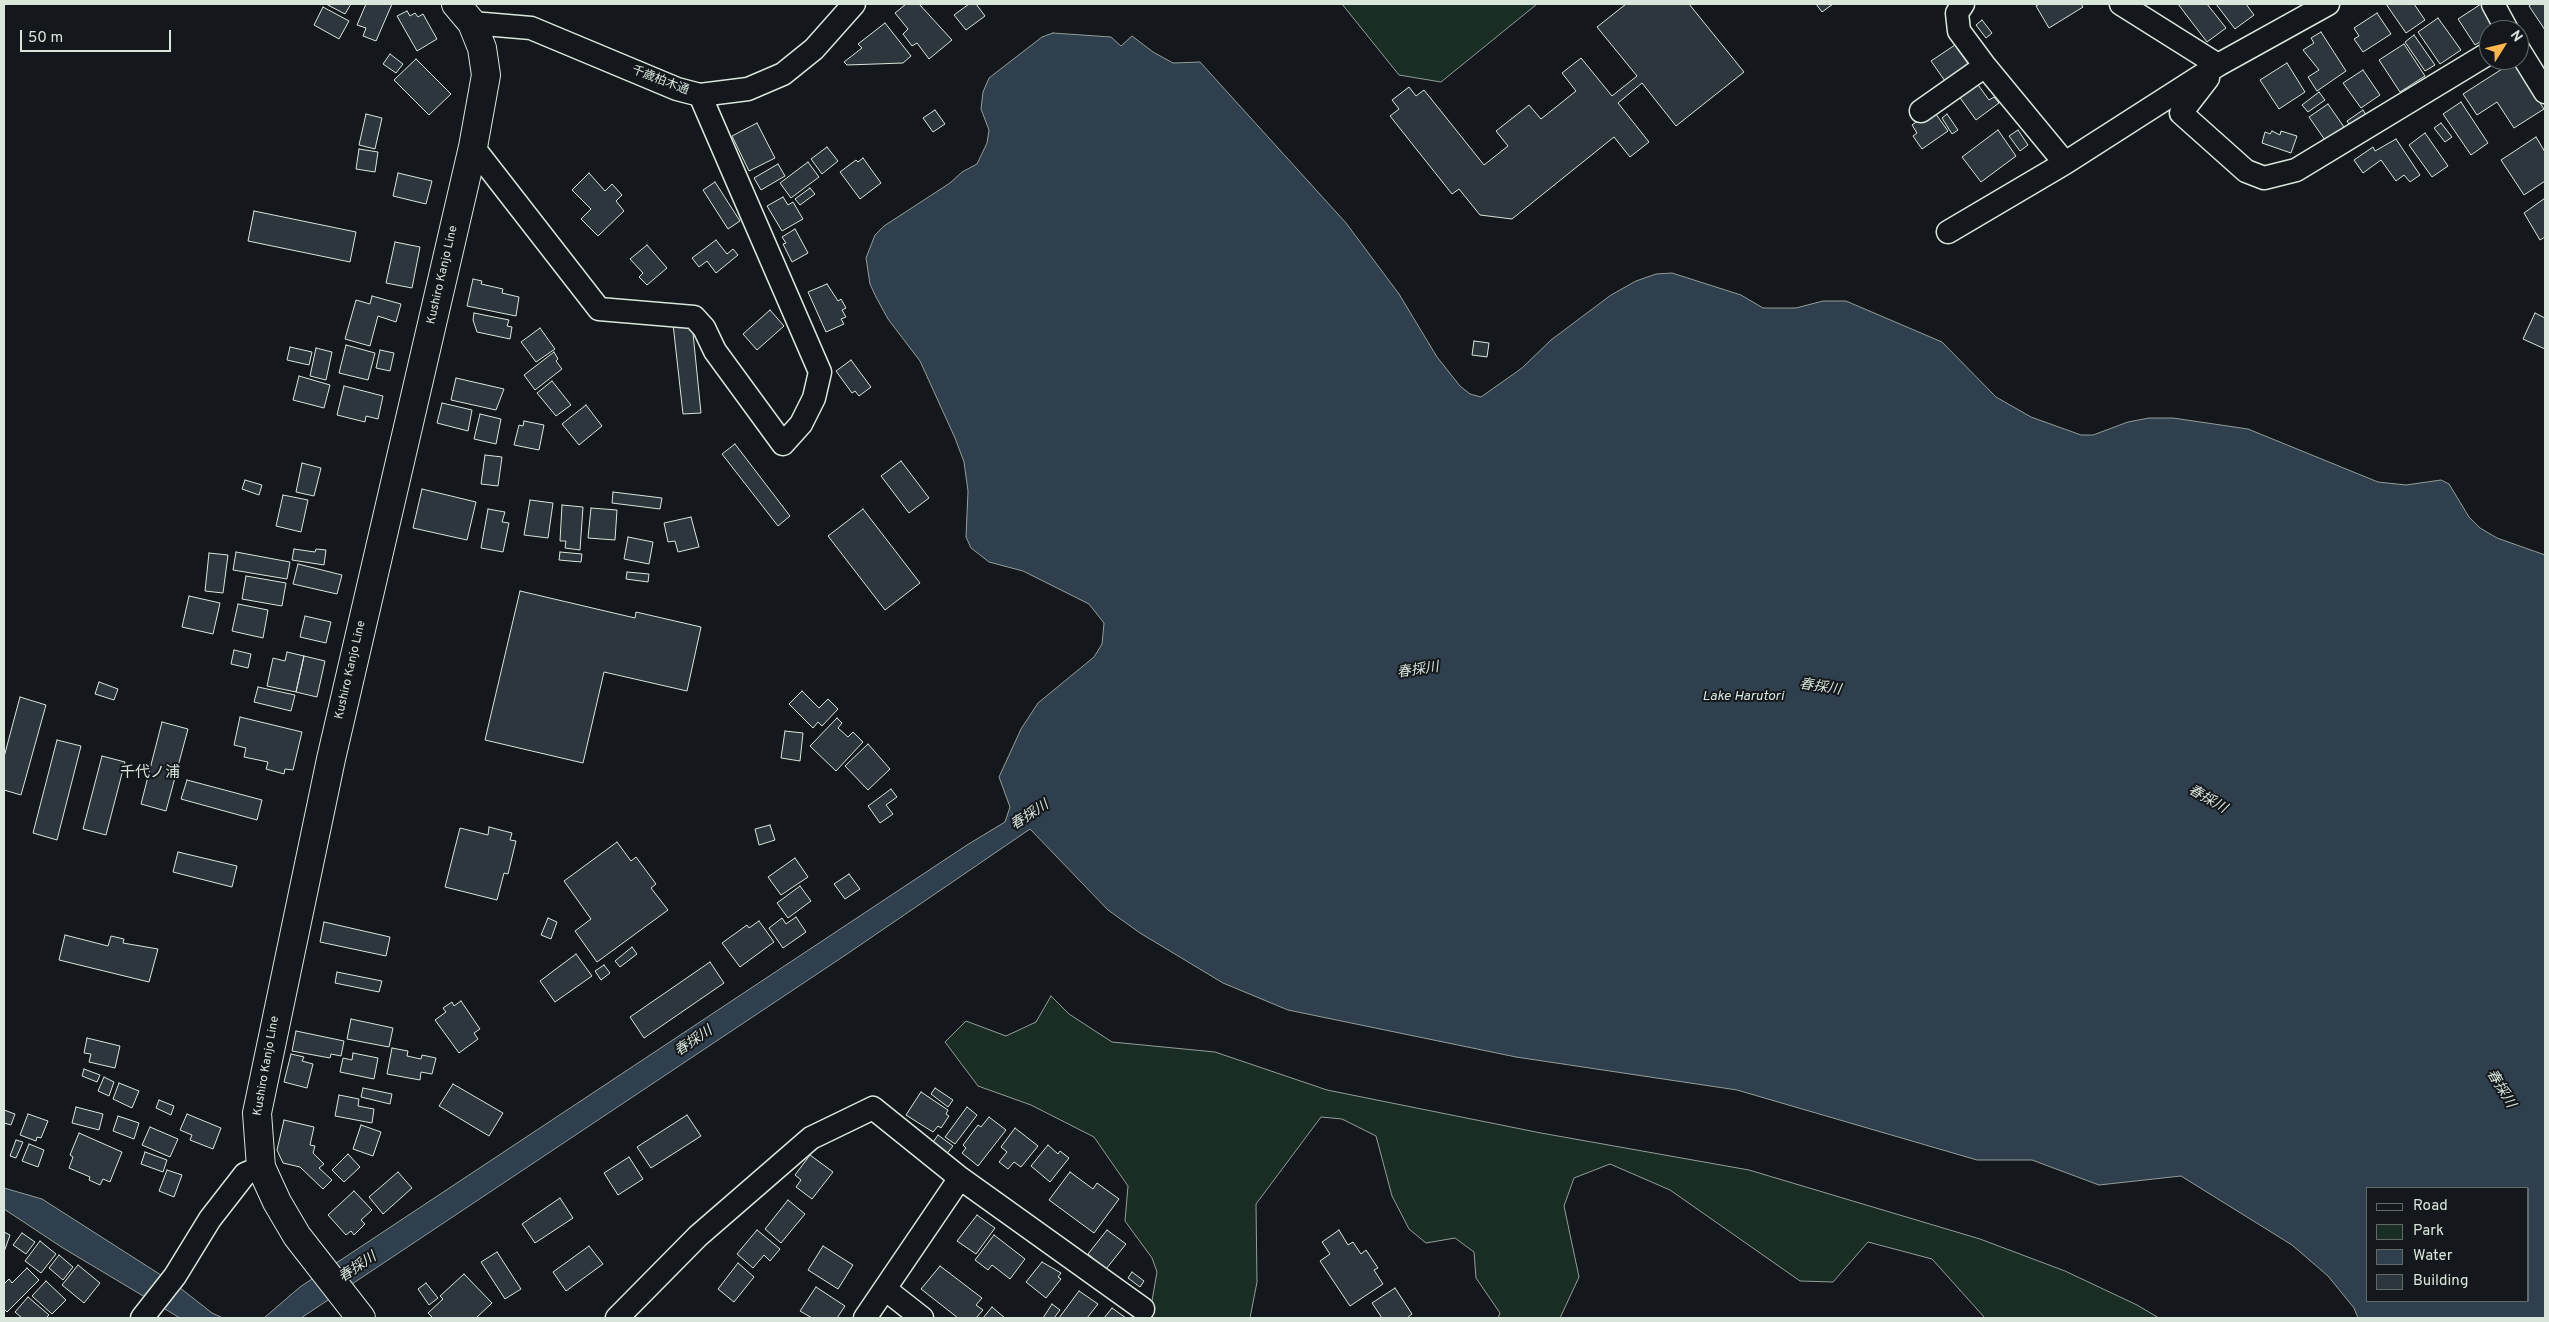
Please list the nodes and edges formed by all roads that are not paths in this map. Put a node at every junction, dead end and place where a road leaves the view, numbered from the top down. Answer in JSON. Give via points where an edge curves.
{"nodes":[{"id":1,"x":854,"y":4,"type":"edge"},
{"id":2,"x":1964,"y":4,"type":"edge"},
{"id":3,"x":2121,"y":4,"type":"edge"},
{"id":4,"x":2328,"y":4,"type":"edge"},
{"id":5,"x":2493,"y":4,"type":"edge"},
{"id":6,"x":464,"y":13,"type":"edge"},
{"id":7,"x":2502,"y":20,"type":"edge"},
{"id":8,"x":2479,"y":59,"type":"edge"},
{"id":9,"x":2218,"y":65,"type":"junction"},
{"id":10,"x":1986,"y":66,"type":"junction"},
{"id":11,"x":2529,"y":66,"type":"edge"},
{"id":12,"x":2545,"y":92,"type":"edge"},
{"id":13,"x":700,"y":95,"type":"junction"},
{"id":14,"x":1921,"y":111,"type":"dead end"},
{"id":15,"x":473,"y":147,"type":"junction"},
{"id":16,"x":2065,"y":163,"type":"junction"},
{"id":17,"x":1948,"y":232,"type":"dead end"},
{"id":18,"x":262,"y":1167,"type":"junction"},
{"id":19,"x":960,"y":1178,"type":"junction"},
{"id":20,"x":885,"y":1289,"type":"junction"},
{"id":21,"x":1143,"y":1309,"type":"dead end"},
{"id":22,"x":147,"y":1313,"type":"edge"},
{"id":23,"x":358,"y":1315,"type":"edge"},
{"id":24,"x":617,"y":1318,"type":"edge"},
{"id":25,"x":865,"y":1318,"type":"edge"},
{"id":26,"x":922,"y":1318,"type":"edge"}],
"edges":[{"from":1,"to":13,"type":"street","name":"千歳柏木通","via":[[814,49],[783,74],[748,89]]},
{"from":2,"to":10,"type":"street","via":[[1957,13],[1959,31]]},
{"from":3,"to":9,"type":"street"},
{"from":4,"to":9,"type":"street"},
{"from":5,"to":7,"type":"street"},
{"from":6,"to":13,"type":"street","name":"千歳柏木通","via":[[531,28],[677,89]]},
{"from":6,"to":15,"type":"main road","name":"Kushiro Kanjo Line","via":[[482,48],[486,75]]},
{"from":8,"to":9,"type":"street","via":[[2296,170],[2264,178],[2246,171],[2182,113]]},
{"from":9,"to":16,"type":"street"},
{"from":10,"to":14,"type":"street"},
{"from":10,"to":16,"type":"street"},
{"from":11,"to":12,"type":"street"},
{"from":13,"to":15,"type":"street","via":[[820,372],[814,398],[801,424],[783,444],[694,317],[599,309]]},
{"from":15,"to":18,"type":"main road","name":"Kushiro Kanjo Line","via":[[295,922],[257,1113]]},
{"from":16,"to":17,"type":"street"},
{"from":18,"to":22,"type":"street","via":[[245,1174],[210,1219],[175,1276]]},
{"from":18,"to":23,"type":"main road","name":"Kushiro Kanjo Line","via":[[292,1227]]},
{"from":19,"to":20,"type":"street"},
{"from":19,"to":21,"type":"street"},
{"from":19,"to":24,"type":"street","via":[[873,1108],[811,1138],[698,1236]]},
{"from":20,"to":25,"type":"street"},
{"from":20,"to":26,"type":"street"}]}
